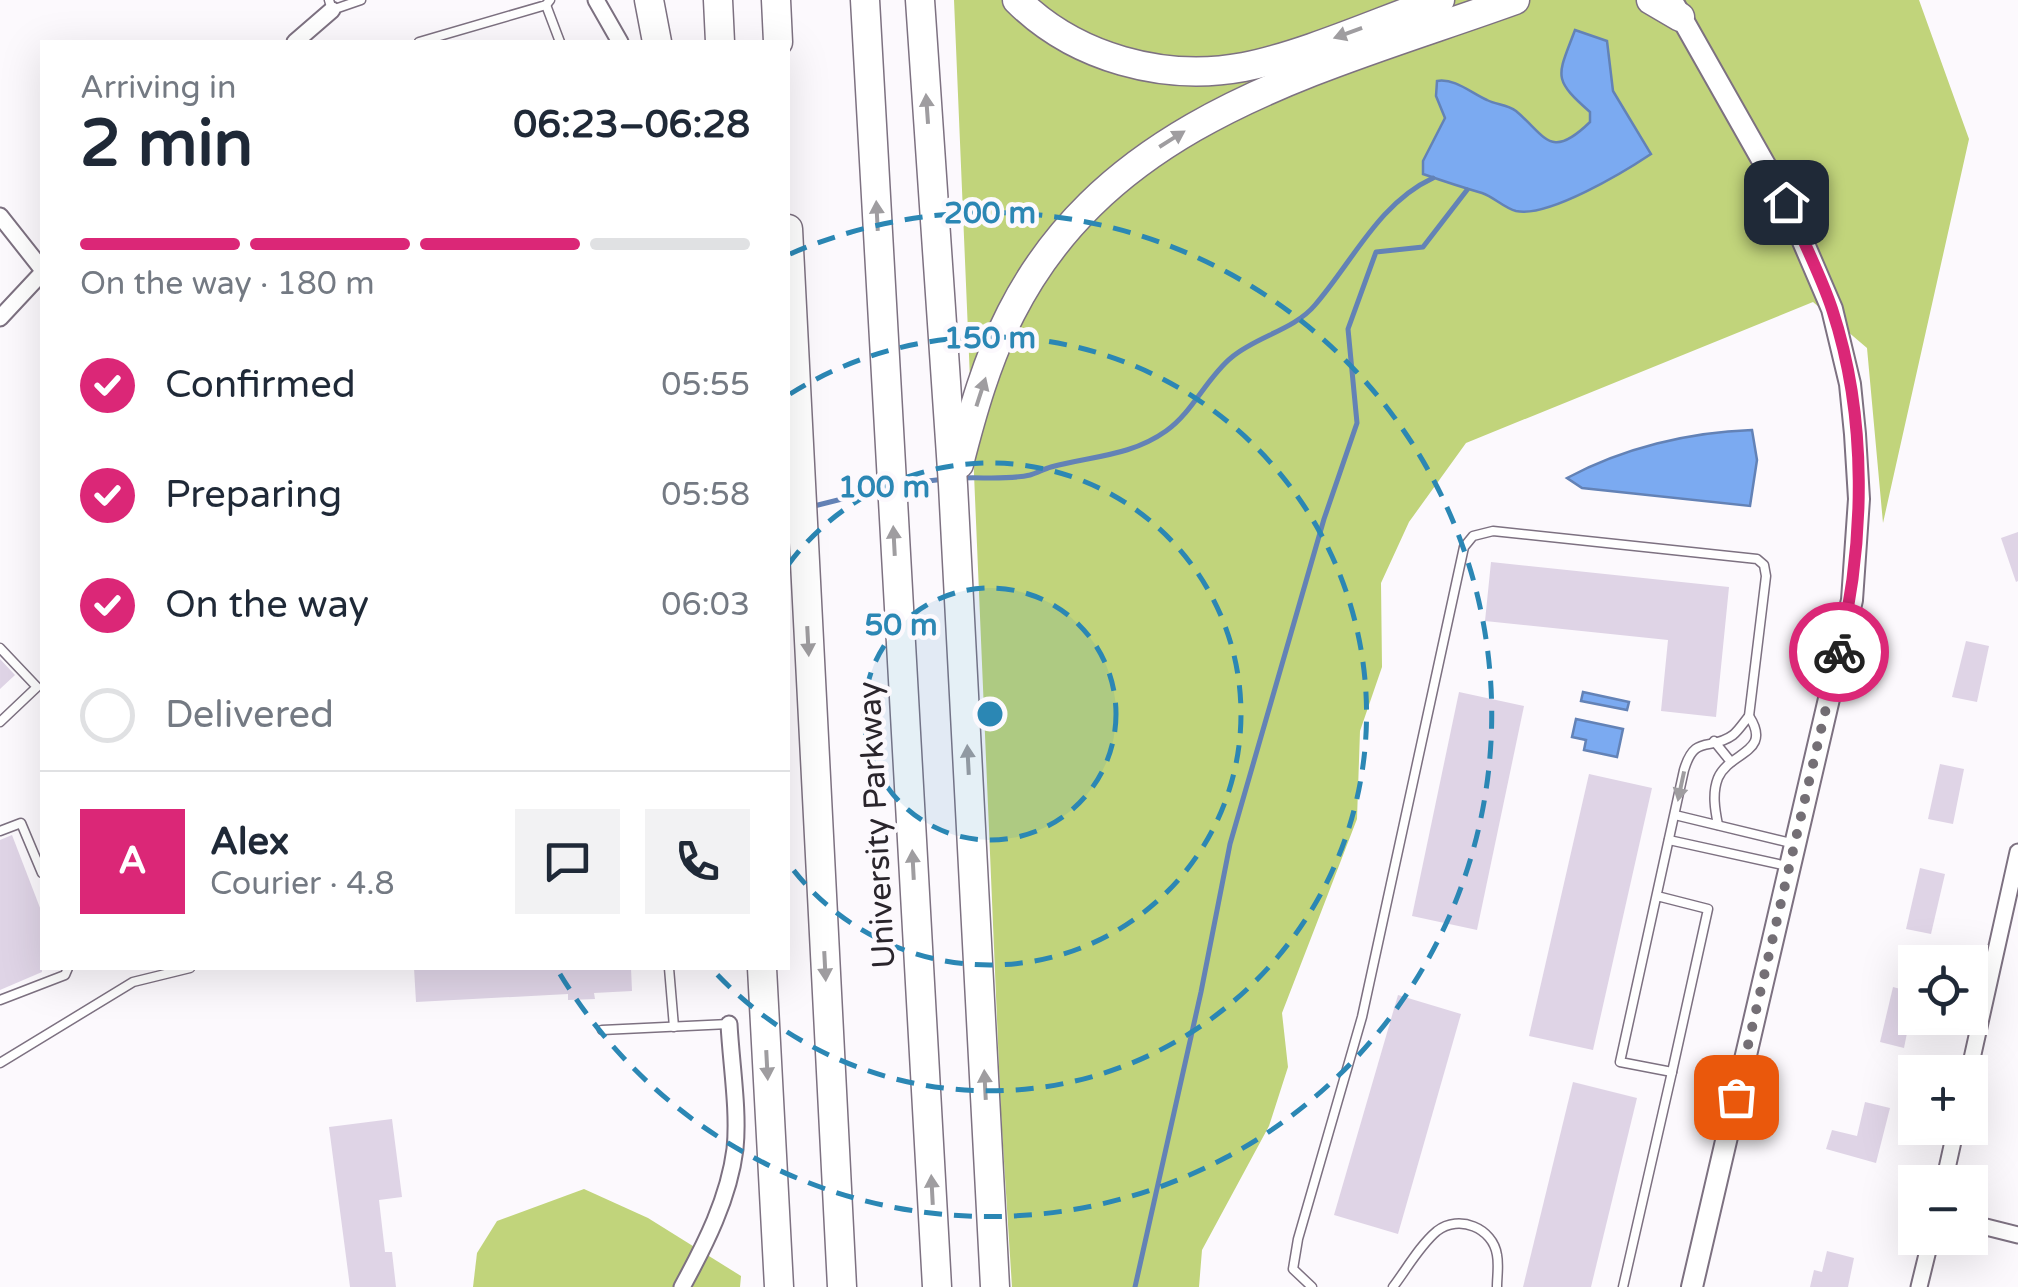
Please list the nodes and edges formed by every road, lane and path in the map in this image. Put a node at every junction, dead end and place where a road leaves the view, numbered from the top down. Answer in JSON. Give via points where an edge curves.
{"nodes":[{"id":1,"x":361,"y":0,"type":"edge"},
{"id":2,"x":596,"y":0,"type":"edge"},
{"id":3,"x":649,"y":0,"type":"edge"},
{"id":4,"x":718,"y":0,"type":"edge"},
{"id":5,"x":776,"y":0,"type":"edge"},
{"id":6,"x":865,"y":0,"type":"edge"},
{"id":7,"x":920,"y":0,"type":"edge"},
{"id":8,"x":1017,"y":0,"type":"edge"},
{"id":9,"x":1440,"y":0,"type":"edge"},
{"id":10,"x":1516,"y":0,"type":"edge"},
{"id":11,"x":1651,"y":0,"type":"edge"},
{"id":12,"x":548,"y":2,"type":"edge"},
{"id":13,"x":330,"y":5,"type":"edge"},
{"id":14,"x":1676,"y":8,"type":"edge"},
{"id":15,"x":297,"y":40,"type":"edge"},
{"id":16,"x":425,"y":40,"type":"edge"},
{"id":17,"x":559,"y":40,"type":"edge"},
{"id":18,"x":619,"y":40,"type":"edge"},
{"id":19,"x":657,"y":40,"type":"edge"},
{"id":20,"x":720,"y":40,"type":"edge"},
{"id":21,"x":778,"y":40,"type":"edge"},
{"id":22,"x":0,"y":216,"type":"edge"},
{"id":23,"x":40,"y":268,"type":"edge"},
{"id":24,"x":790,"y":268,"type":"edge"},
{"id":25,"x":40,"y":273,"type":"edge"},
{"id":26,"x":0,"y":318,"type":"edge"},
{"id":27,"x":954,"y":485,"type":"junction"},
{"id":28,"x":0,"y":648,"type":"edge"},
{"id":29,"x":1749,"y":716,"type":"junction"},
{"id":30,"x":0,"y":722,"type":"edge"},
{"id":31,"x":1714,"y":741,"type":"junction"},
{"id":32,"x":1732,"y":762,"type":"junction"},
{"id":33,"x":1675,"y":815,"type":"junction"},
{"id":34,"x":1718,"y":826,"type":"junction"},
{"id":35,"x":0,"y":831,"type":"edge"},
{"id":36,"x":1669,"y":840,"type":"junction"},
{"id":37,"x":1795,"y":844,"type":"junction"},
{"id":38,"x":2018,"y":852,"type":"edge"},
{"id":39,"x":1789,"y":867,"type":"junction"},
{"id":40,"x":40,"y":868,"type":"edge"},
{"id":41,"x":1656,"y":896,"type":"junction"},
{"id":42,"x":67,"y":970,"type":"edge"},
{"id":43,"x":182,"y":970,"type":"edge"},
{"id":44,"x":668,"y":970,"type":"edge"},
{"id":45,"x":762,"y":970,"type":"edge"},
{"id":46,"x":0,"y":1000,"type":"edge"},
{"id":47,"x":729,"y":1024,"type":"joint"},
{"id":48,"x":674,"y":1027,"type":"junction"},
{"id":49,"x":602,"y":1030,"type":"dead end"},
{"id":50,"x":1972,"y":1055,"type":"edge"},
{"id":51,"x":0,"y":1063,"type":"edge"},
{"id":52,"x":1672,"y":1072,"type":"junction"},
{"id":53,"x":1988,"y":1227,"type":"edge"},
{"id":54,"x":2018,"y":1234,"type":"edge"},
{"id":55,"x":1927,"y":1255,"type":"edge"},
{"id":56,"x":682,"y":1287,"type":"edge"},
{"id":57,"x":779,"y":1287,"type":"edge"},
{"id":58,"x":842,"y":1287,"type":"edge"},
{"id":59,"x":937,"y":1287,"type":"edge"},
{"id":60,"x":996,"y":1287,"type":"edge"},
{"id":61,"x":1312,"y":1287,"type":"edge"},
{"id":62,"x":1392,"y":1287,"type":"edge"},
{"id":63,"x":1497,"y":1287,"type":"edge"},
{"id":64,"x":1624,"y":1287,"type":"edge"},
{"id":65,"x":1692,"y":1287,"type":"edge"},
{"id":66,"x":1920,"y":1287,"type":"edge"}],
"edges":[{"from":1,"to":13,"type":"lane"},
{"from":2,"to":18,"type":"street"},
{"from":3,"to":19,"type":"highway"},
{"from":4,"to":20,"type":"highway"},
{"from":5,"to":21,"type":"highway"},
{"from":59,"to":6,"type":"highway","name":"University Parkway","one_way":true},
{"from":27,"to":7,"type":"highway","one_way":true},
{"from":9,"to":8,"type":"highway","one_way":true,"via":[[1268,61],[1198,71],[1107,57],[1048,26]]},
{"from":27,"to":10,"type":"highway","one_way":true,"via":[[1010,314],[1056,242],[1116,178],[1249,98]]},
{"from":11,"to":14,"type":"highway"},
{"from":12,"to":16,"type":"lane"},
{"from":12,"to":17,"type":"lane"},
{"from":13,"to":15,"type":"street"},
{"from":14,"to":37,"type":"street","via":[[1786,202],[1832,308],[1850,384],[1859,499],[1852,600]]},
{"from":22,"to":23,"type":"street"},
{"from":24,"to":58,"type":"highway","name":"University Parkway","one_way":true},
{"from":25,"to":26,"type":"street"},
{"from":60,"to":27,"type":"highway","one_way":true},
{"from":28,"to":30,"type":"lane","via":[[37,686]]},
{"from":29,"to":31,"type":"lane","via":[[1734,734]]},
{"from":29,"to":32,"type":"lane","via":[[1756,740]]},
{"from":29,"to":61,"type":"lane","via":[[1766,576],[1757,559],[1493,531],[1473,536],[1464,547],[1362,1017],[1298,1239],[1293,1269]]},
{"from":31,"to":32,"type":"lane"},
{"from":31,"to":33,"type":"lane","one_way":true,"via":[[1688,757]]},
{"from":32,"to":34,"type":"lane","via":[[1714,790]]},
{"from":33,"to":34,"type":"lane"},
{"from":33,"to":36,"type":"lane"},
{"from":34,"to":37,"type":"lane"},
{"from":35,"to":40,"type":"lane","via":[[21,823]]},
{"from":36,"to":39,"type":"lane"},
{"from":36,"to":41,"type":"lane"},
{"from":37,"to":39,"type":"street"},
{"from":38,"to":50,"type":"street"},
{"from":39,"to":65,"type":"street"},
{"from":41,"to":52,"type":"lane","via":[[1708,909]]},
{"from":41,"to":52,"type":"lane","via":[[1620,1062]]},
{"from":42,"to":46,"type":"lane"},
{"from":43,"to":51,"type":"lane","via":[[133,982]]},
{"from":44,"to":48,"type":"lane"},
{"from":45,"to":57,"type":"highway","one_way":true},
{"from":47,"to":48,"type":"lane"},
{"from":47,"to":56,"type":"street","via":[[735,1148],[723,1200]]},
{"from":48,"to":49,"type":"lane"},
{"from":52,"to":64,"type":"lane"},
{"from":53,"to":54,"type":"street"},
{"from":55,"to":66,"type":"street"},
{"from":62,"to":63,"type":"lane","via":[[1435,1232],[1452,1223],[1484,1232],[1497,1252]]}]}
